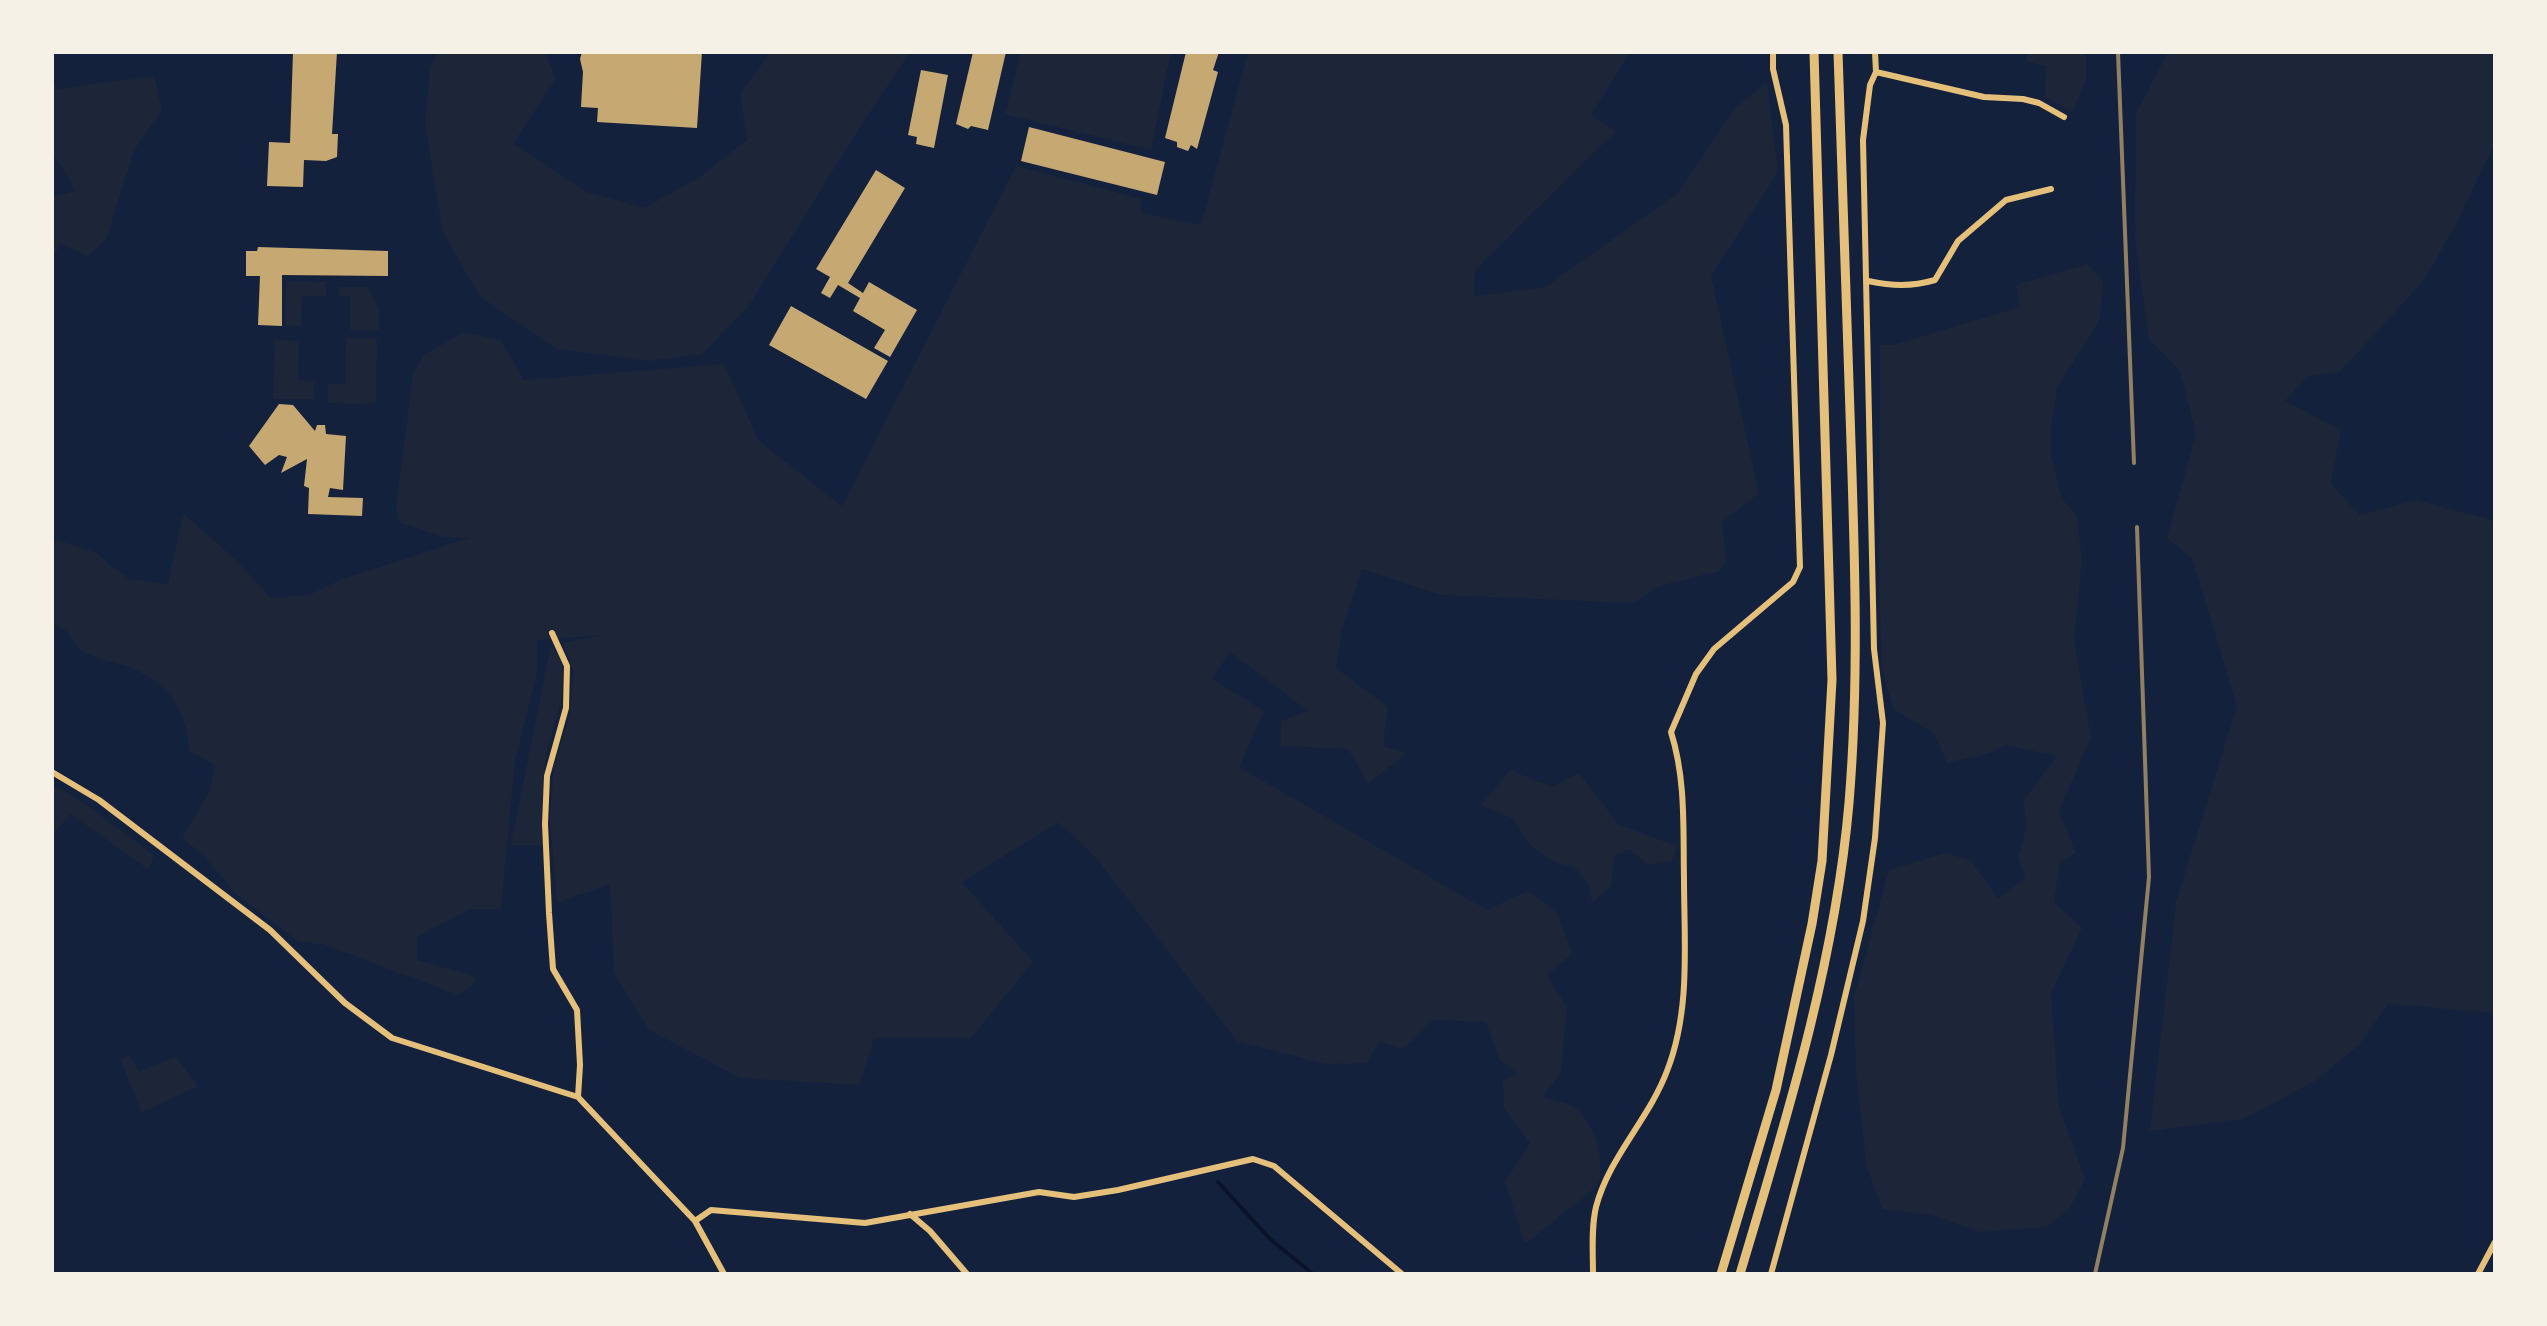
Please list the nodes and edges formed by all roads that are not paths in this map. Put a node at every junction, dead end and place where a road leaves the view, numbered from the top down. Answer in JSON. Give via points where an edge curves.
{"nodes":[{"id":1,"x":1773,"y":52,"type":"edge"},
{"id":2,"x":1814,"y":52,"type":"edge"},
{"id":3,"x":1838,"y":52,"type":"edge"},
{"id":4,"x":1875,"y":52,"type":"edge"},
{"id":5,"x":1876,"y":72,"type":"junction"},
{"id":6,"x":2064,"y":117,"type":"dead end"},
{"id":7,"x":2051,"y":189,"type":"dead end"},
{"id":8,"x":1868,"y":281,"type":"junction"},
{"id":9,"x":552,"y":633,"type":"dead end"},
{"id":10,"x":52,"y":772,"type":"edge"},
{"id":11,"x":578,"y":1097,"type":"junction"},
{"id":12,"x":910,"y":1214,"type":"junction"},
{"id":13,"x":695,"y":1221,"type":"junction"},
{"id":14,"x":2495,"y":1242,"type":"edge"},
{"id":15,"x":724,"y":1274,"type":"edge"},
{"id":16,"x":967,"y":1274,"type":"edge"},
{"id":17,"x":1402,"y":1274,"type":"edge"},
{"id":18,"x":1593,"y":1274,"type":"edge"},
{"id":19,"x":1721,"y":1274,"type":"edge"},
{"id":20,"x":1740,"y":1274,"type":"edge"},
{"id":21,"x":1771,"y":1274,"type":"edge"},
{"id":22,"x":2478,"y":1274,"type":"edge"}],
"edges":[{"from":1,"to":18,"type":"street","via":[[1786,125],[1800,567],[1793,582],[1714,649],[1696,674],[1671,732],[1683,788],[1682,1017],[1667,1072],[1608,1176],[1596,1208]]},
{"from":2,"to":19,"type":"highway","via":[[1832,680],[1822,861],[1776,1090]]},
{"from":3,"to":20,"type":"highway","via":[[1856,607],[1849,804],[1831,927],[1793,1096]]},
{"from":4,"to":5,"type":"street"},
{"from":5,"to":6,"type":"street","via":[[1984,97],[2023,99]]},
{"from":5,"to":8,"type":"street","via":[[1863,140]]},
{"from":7,"to":8,"type":"street","via":[[2006,200],[1958,241],[1935,280],[1917,286]]},
{"from":8,"to":21,"type":"street","via":[[1874,649],[1883,723],[1875,838],[1863,921]]},
{"from":9,"to":11,"type":"street","via":[[567,666],[566,708],[547,776],[549,913],[553,969],[577,1010]]},
{"from":10,"to":11,"type":"street","via":[[99,800],[270,930],[345,1003],[392,1038]]},
{"from":11,"to":13,"type":"street"},
{"from":12,"to":13,"type":"street","via":[[865,1223],[711,1210]]},
{"from":12,"to":16,"type":"street"},
{"from":12,"to":17,"type":"street","via":[[1039,1192],[1088,1195],[1253,1159],[1274,1166]]},
{"from":13,"to":15,"type":"street"},
{"from":14,"to":22,"type":"street"}]}
